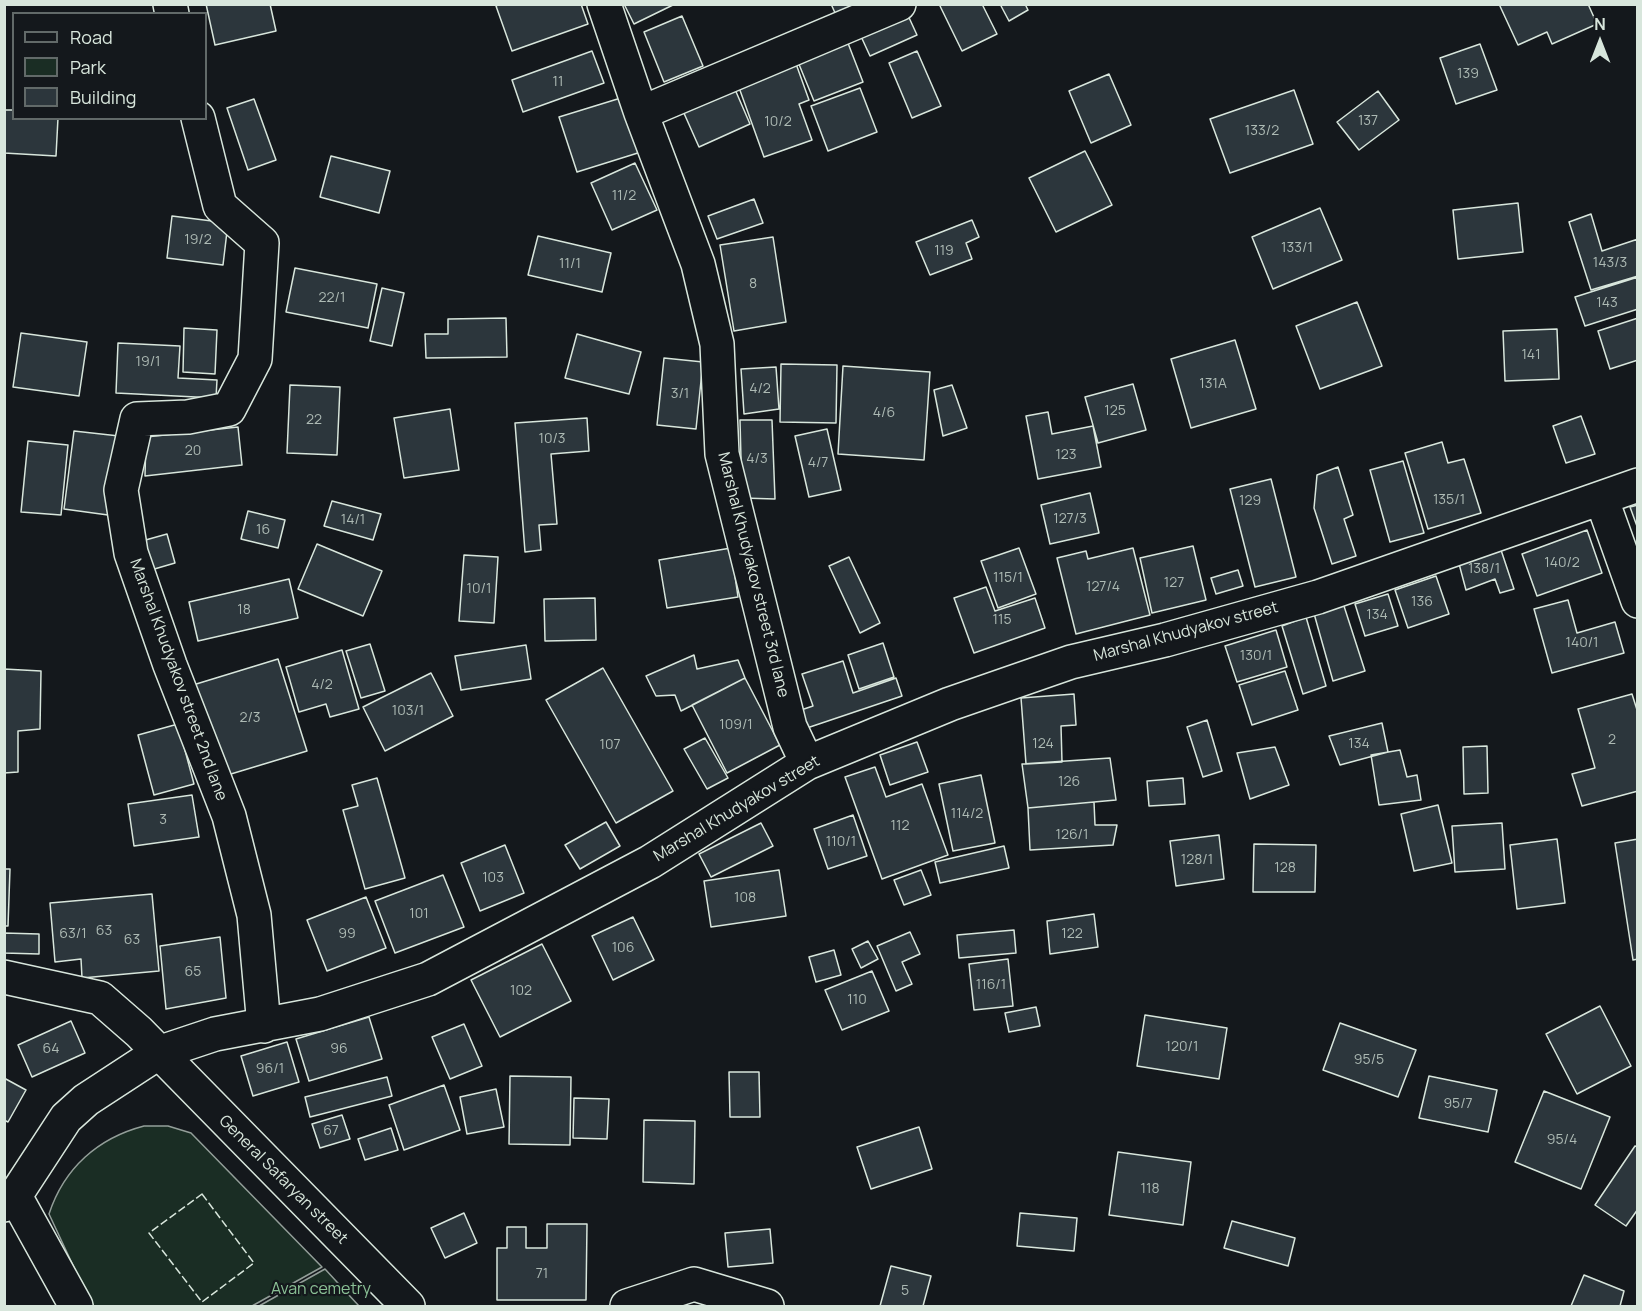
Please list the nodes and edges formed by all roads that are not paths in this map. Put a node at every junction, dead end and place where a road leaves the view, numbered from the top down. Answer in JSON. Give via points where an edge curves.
{"nodes":[{"id":1,"x":604,"y":4,"type":"edge"},
{"id":2,"x":899,"y":4,"type":"edge"},
{"id":3,"x":641,"y":113,"type":"junction"},
{"id":4,"x":198,"y":120,"type":"edge"},
{"id":5,"x":1638,"y":485,"type":"edge"},
{"id":6,"x":1602,"y":500,"type":"junction"},
{"id":7,"x":1638,"y":601,"type":"edge"},
{"id":8,"x":807,"y":763,"type":"junction"},
{"id":9,"x":4,"y":976,"type":"edge"},
{"id":10,"x":264,"y":1026,"type":"junction"},
{"id":11,"x":158,"y":1053,"type":"junction"},
{"id":12,"x":10,"y":1200,"type":"edge"},
{"id":13,"x":76,"y":1306,"type":"edge"},
{"id":14,"x":408,"y":1306,"type":"edge"},
{"id":15,"x":627,"y":1306,"type":"edge"},
{"id":16,"x":767,"y":1306,"type":"edge"}],
"edges":[{"from":1,"to":3,"type":"street","name":"Marshal Khudyakov street 3rd lane"},
{"from":2,"to":3,"type":"street"},
{"from":3,"to":8,"type":"street","name":"Marshal Khudyakov street 3rd lane","via":[[698,264],[717,344],[724,464],[790,727]]},
{"from":4,"to":10,"type":"street","name":"Marshal Khudyakov street 2nd lane","via":[[220,206],[261,243],[255,359],[229,410],[137,419],[121,490],[131,553],[229,816],[254,915]]},
{"from":5,"to":6,"type":"street","name":"Marshal Khudyakov street"},
{"from":6,"to":7,"type":"street"},
{"from":6,"to":8,"type":"street","name":"Marshal Khudyakov street","via":[[1318,597],[1071,662],[950,704]]},
{"from":8,"to":10,"type":"street","name":"Marshal Khudyakov street","via":[[650,862],[428,979],[320,1014]]},
{"from":9,"to":11,"type":"street","name":"General Safaryan street","via":[[100,998]]},
{"from":10,"to":11,"type":"street","name":"Marshal Khudyakov street","via":[[215,1034]]},
{"from":11,"to":12,"type":"street","name":"Marshal Khudyakov street","via":[[86,1100],[66,1118]]},
{"from":11,"to":14,"type":"street","name":"General Safaryan street"},
{"from":12,"to":13,"type":"street"},
{"from":15,"to":16,"type":"street","via":[[694,1284]]}]}
